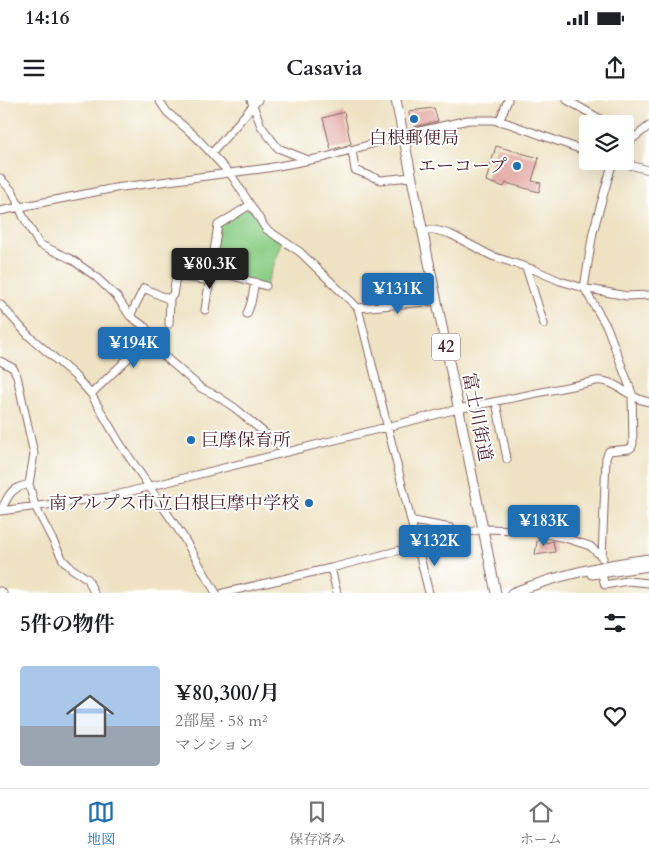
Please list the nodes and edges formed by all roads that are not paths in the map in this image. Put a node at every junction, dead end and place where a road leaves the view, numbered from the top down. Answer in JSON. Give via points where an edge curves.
{"nodes":[{"id":1,"x":159,"y":100,"type":"edge"},
{"id":2,"x":396,"y":100,"type":"edge"},
{"id":3,"x":508,"y":100,"type":"edge"},
{"id":4,"x":568,"y":100,"type":"edge"},
{"id":5,"x":254,"y":102,"type":"edge"},
{"id":6,"x":594,"y":115,"type":"edge"},
{"id":7,"x":499,"y":122,"type":"junction"},
{"id":8,"x":649,"y":126,"type":"edge"},
{"id":9,"x":403,"y":135,"type":"junction"},
{"id":10,"x":634,"y":136,"type":"edge"},
{"id":11,"x":579,"y":149,"type":"edge"},
{"id":12,"x":352,"y":150,"type":"junction"},
{"id":13,"x":212,"y":153,"type":"junction"},
{"id":14,"x":308,"y":160,"type":"junction"},
{"id":15,"x":634,"y":166,"type":"edge"},
{"id":16,"x":611,"y":170,"type":"edge"},
{"id":17,"x":649,"y":170,"type":"edge"},
{"id":18,"x":230,"y":173,"type":"junction"},
{"id":19,"x":412,"y":177,"type":"junction"},
{"id":20,"x":0,"y":178,"type":"edge"},
{"id":21,"x":250,"y":205,"type":"junction"},
{"id":22,"x":20,"y":207,"type":"junction"},
{"id":23,"x":0,"y":211,"type":"edge"},
{"id":24,"x":422,"y":230,"type":"junction"},
{"id":25,"x":526,"y":267,"type":"junction"},
{"id":26,"x":211,"y":269,"type":"junction"},
{"id":27,"x":210,"y":277,"type":"junction"},
{"id":28,"x":254,"y":282,"type":"junction"},
{"id":29,"x":266,"y":286,"type":"dead end"},
{"id":30,"x":584,"y":288,"type":"junction"},
{"id":31,"x":649,"y":295,"type":"edge"},
{"id":32,"x":170,"y":298,"type":"junction"},
{"id":33,"x":437,"y":300,"type":"junction"},
{"id":34,"x":0,"y":304,"type":"edge"},
{"id":35,"x":358,"y":308,"type":"junction"},
{"id":36,"x":205,"y":310,"type":"dead end"},
{"id":37,"x":247,"y":314,"type":"dead end"},
{"id":38,"x":130,"y":316,"type":"junction"},
{"id":39,"x":169,"y":324,"type":"dead end"},
{"id":40,"x":544,"y":324,"type":"dead end"},
{"id":41,"x":145,"y":327,"type":"junction"},
{"id":42,"x":0,"y":361,"type":"edge"},
{"id":43,"x":90,"y":394,"type":"junction"},
{"id":44,"x":632,"y":397,"type":"junction"},
{"id":45,"x":496,"y":402,"type":"junction"},
{"id":46,"x":649,"y":402,"type":"edge"},
{"id":47,"x":458,"y":409,"type":"junction"},
{"id":48,"x":388,"y":426,"type":"junction"},
{"id":49,"x":287,"y":452,"type":"junction"},
{"id":50,"x":507,"y":459,"type":"dead end"},
{"id":51,"x":29,"y":484,"type":"junction"},
{"id":52,"x":149,"y":488,"type":"junction"},
{"id":53,"x":35,"y":506,"type":"junction"},
{"id":54,"x":1,"y":510,"type":"edge"},
{"id":55,"x":412,"y":521,"type":"junction"},
{"id":56,"x":482,"y":529,"type":"junction"},
{"id":57,"x":455,"y":537,"type":"junction"},
{"id":58,"x":419,"y":546,"type":"junction"},
{"id":59,"x":649,"y":559,"type":"edge"},
{"id":60,"x":605,"y":561,"type":"junction"},
{"id":61,"x":649,"y":566,"type":"edge"},
{"id":62,"x":331,"y":568,"type":"junction"},
{"id":63,"x":601,"y":572,"type":"junction"},
{"id":64,"x":649,"y":583,"type":"edge"},
{"id":65,"x":94,"y":593,"type":"edge"},
{"id":66,"x":216,"y":593,"type":"edge"},
{"id":67,"x":223,"y":593,"type":"edge"},
{"id":68,"x":337,"y":593,"type":"edge"},
{"id":69,"x":430,"y":593,"type":"edge"},
{"id":70,"x":496,"y":593,"type":"edge"},
{"id":71,"x":512,"y":593,"type":"edge"},
{"id":72,"x":518,"y":593,"type":"edge"}],
"edges":[{"from":1,"to":13,"type":"street","via":[[167,112]]},
{"from":2,"to":9,"type":"main road","name":"富士川街道","number":"42"},
{"from":3,"to":7,"type":"street"},
{"from":4,"to":6,"type":"street"},
{"from":5,"to":13,"type":"street"},
{"from":5,"to":14,"type":"street","via":[[261,126],[278,148]]},
{"from":7,"to":9,"type":"street","via":[[456,122]]},
{"from":7,"to":11,"type":"street"},
{"from":8,"to":10,"type":"street"},
{"from":9,"to":12,"type":"street"},
{"from":9,"to":19,"type":"main road","name":"富士川街道","number":"42"},
{"from":12,"to":14,"type":"street"},
{"from":12,"to":19,"type":"street","via":[[355,170],[381,180]]},
{"from":13,"to":18,"type":"street"},
{"from":14,"to":18,"type":"street"},
{"from":15,"to":17,"type":"street"},
{"from":16,"to":30,"type":"street","via":[[593,232]]},
{"from":18,"to":21,"type":"street"},
{"from":18,"to":22,"type":"street","via":[[115,188]]},
{"from":19,"to":24,"type":"main road","name":"富士川街道","number":"42"},
{"from":20,"to":22,"type":"street","via":[[13,192]]},
{"from":21,"to":26,"type":"street","via":[[218,225]]},
{"from":21,"to":35,"type":"street","via":[[266,229],[300,252]]},
{"from":22,"to":23,"type":"street"},
{"from":22,"to":38,"type":"street","via":[[39,244],[95,276],[117,297]]},
{"from":24,"to":25,"type":"street","via":[[460,237],[481,252]]},
{"from":24,"to":33,"type":"main road","name":"富士川街道","number":"42"},
{"from":25,"to":30,"type":"street"},
{"from":25,"to":40,"type":"street"},
{"from":26,"to":27,"type":"street"},
{"from":26,"to":28,"type":"street"},
{"from":27,"to":32,"type":"street","via":[[204,280],[176,276]]},
{"from":27,"to":36,"type":"street"},
{"from":28,"to":29,"type":"street"},
{"from":28,"to":37,"type":"street"},
{"from":30,"to":31,"type":"street","via":[[627,296]]},
{"from":30,"to":44,"type":"street","via":[[608,327]]},
{"from":32,"to":38,"type":"street","via":[[144,288]]},
{"from":32,"to":39,"type":"street"},
{"from":33,"to":35,"type":"street"},
{"from":33,"to":47,"type":"main road","name":"富士川街道","number":"42"},
{"from":34,"to":43,"type":"street"},
{"from":35,"to":48,"type":"street"},
{"from":38,"to":41,"type":"street"},
{"from":41,"to":43,"type":"street","via":[[143,344]]},
{"from":41,"to":49,"type":"street","via":[[164,356],[185,375],[235,408]]},
{"from":42,"to":51,"type":"street","via":[[12,368],[17,376],[34,454]]},
{"from":43,"to":52,"type":"street"},
{"from":44,"to":45,"type":"street","via":[[602,380]]},
{"from":44,"to":46,"type":"street"},
{"from":44,"to":60,"type":"street","via":[[632,447],[609,451],[606,458]]},
{"from":45,"to":47,"type":"street"},
{"from":45,"to":50,"type":"street"},
{"from":47,"to":48,"type":"street"},
{"from":47,"to":56,"type":"main road","name":"富士川街道","number":"42"},
{"from":48,"to":49,"type":"street"},
{"from":48,"to":55,"type":"street"},
{"from":49,"to":52,"type":"street"},
{"from":51,"to":53,"type":"street"},
{"from":51,"to":54,"type":"street","via":[[16,487]]},
{"from":52,"to":53,"type":"street"},
{"from":52,"to":66,"type":"street","via":[[182,535]]},
{"from":53,"to":54,"type":"street"},
{"from":53,"to":65,"type":"street","via":[[63,560],[88,579]]},
{"from":55,"to":57,"type":"street","via":[[451,528]]},
{"from":55,"to":58,"type":"street"},
{"from":56,"to":57,"type":"street"},
{"from":56,"to":60,"type":"street","via":[[528,530],[565,538],[590,546]]},
{"from":56,"to":70,"type":"main road","name":"富士川街道","number":"42"},
{"from":57,"to":58,"type":"street"},
{"from":58,"to":62,"type":"street"},
{"from":58,"to":69,"type":"street"},
{"from":59,"to":60,"type":"main road"},
{"from":60,"to":71,"type":"main road"},
{"from":61,"to":63,"type":"main road"},
{"from":62,"to":67,"type":"street"},
{"from":62,"to":68,"type":"street"},
{"from":63,"to":64,"type":"street","via":[[605,585],[627,581]]},
{"from":63,"to":72,"type":"main road"}]}
